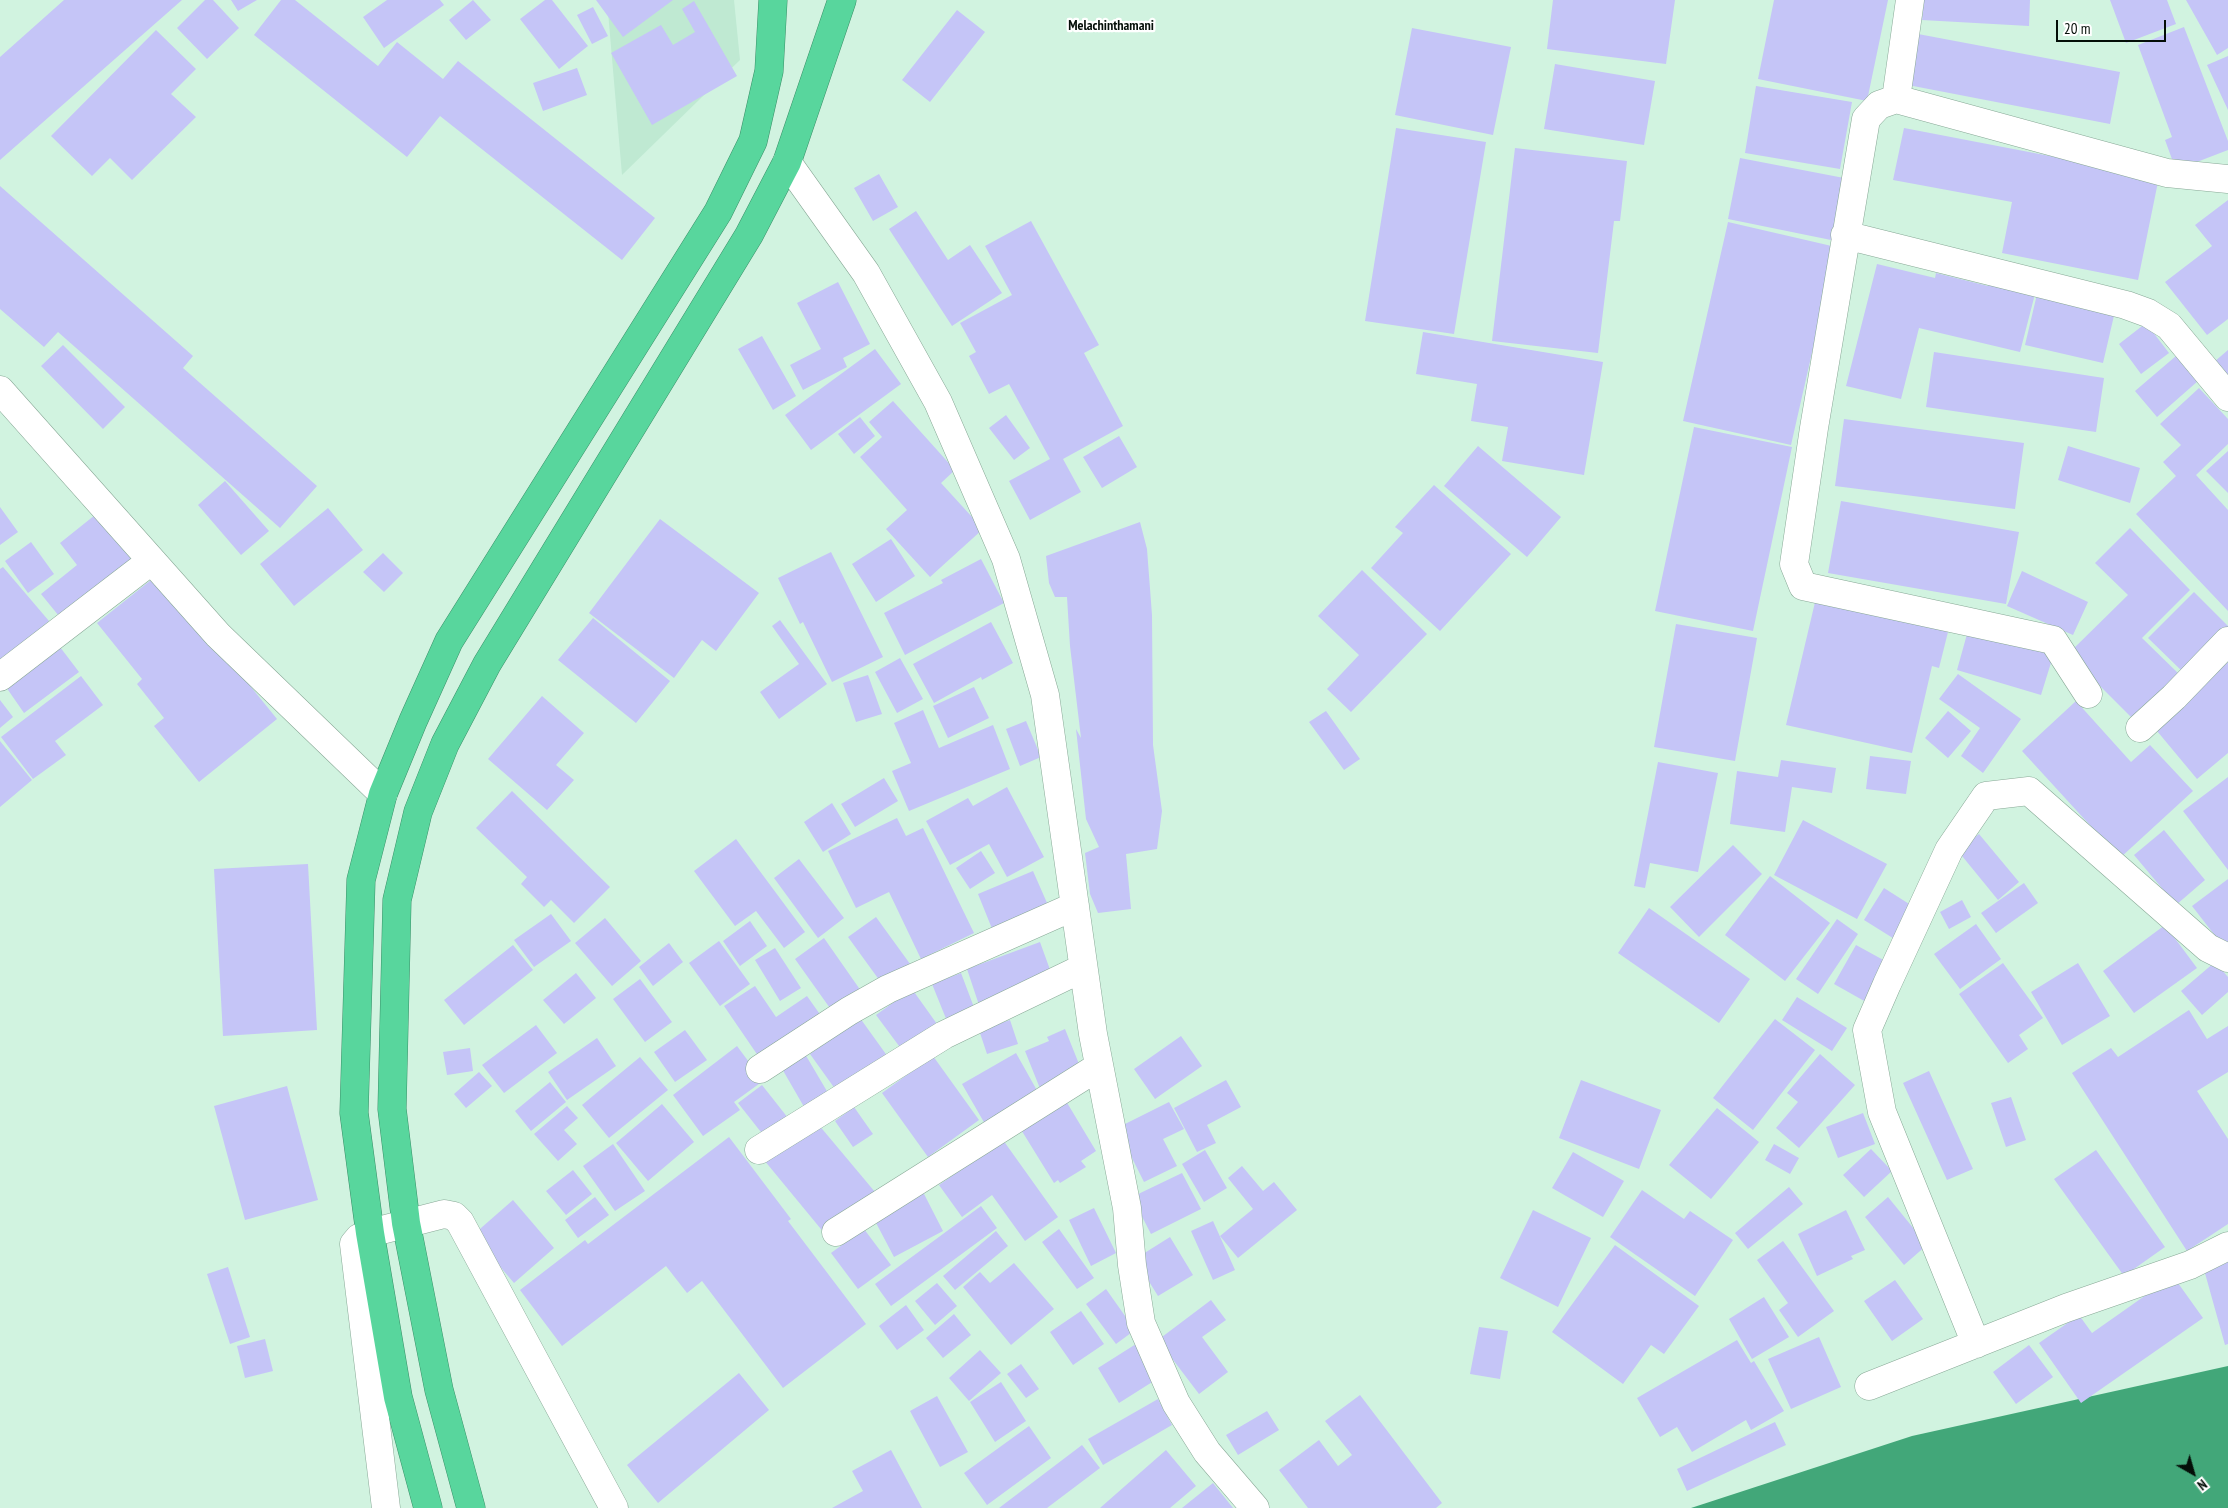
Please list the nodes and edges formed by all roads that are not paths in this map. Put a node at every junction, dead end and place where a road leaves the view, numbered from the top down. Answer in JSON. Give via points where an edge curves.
{"nodes":[{"id":1,"x":773,"y":0,"type":"edge"},
{"id":2,"x":842,"y":0,"type":"edge"},
{"id":3,"x":1910,"y":0,"type":"edge"},
{"id":4,"x":1896,"y":99,"type":"junction"},
{"id":5,"x":787,"y":162,"type":"junction"},
{"id":6,"x":2228,"y":178,"type":"edge"},
{"id":7,"x":1845,"y":235,"type":"junction"},
{"id":8,"x":0,"y":390,"type":"edge"},
{"id":9,"x":2228,"y":397,"type":"edge"},
{"id":10,"x":152,"y":561,"type":"junction"},
{"id":11,"x":2228,"y":641,"type":"edge"},
{"id":12,"x":0,"y":677,"type":"edge"},
{"id":13,"x":2088,"y":694,"type":"dead end"},
{"id":14,"x":2140,"y":728,"type":"dead end"},
{"id":15,"x":383,"y":794,"type":"junction"},
{"id":16,"x":1075,"y":906,"type":"junction"},
{"id":17,"x":2228,"y":958,"type":"edge"},
{"id":18,"x":1084,"y":968,"type":"junction"},
{"id":19,"x":1098,"y":1067,"type":"junction"},
{"id":20,"x":760,"y":1069,"type":"dead end"},
{"id":21,"x":759,"y":1150,"type":"dead end"},
{"id":22,"x":406,"y":1223,"type":"junction"},
{"id":23,"x":836,"y":1232,"type":"dead end"},
{"id":24,"x":370,"y":1233,"type":"junction"},
{"id":25,"x":2228,"y":1246,"type":"edge"},
{"id":26,"x":1976,"y":1344,"type":"junction"},
{"id":27,"x":1870,"y":1386,"type":"dead end"},
{"id":28,"x":386,"y":1508,"type":"edge"},
{"id":29,"x":428,"y":1508,"type":"edge"},
{"id":30,"x":471,"y":1508,"type":"edge"},
{"id":31,"x":614,"y":1508,"type":"edge"},
{"id":32,"x":1255,"y":1508,"type":"edge"}],
"edges":[{"from":1,"to":15,"type":"highway","via":[[769,71],[753,142],[718,212],[450,641]]},
{"from":2,"to":5,"type":"highway"},
{"from":3,"to":4,"type":"street"},
{"from":4,"to":6,"type":"street","via":[[2167,173]]},
{"from":4,"to":7,"type":"street","via":[[1879,105],[1866,119]]},
{"from":5,"to":16,"type":"street","via":[[866,272],[934,393],[1006,559],[1045,695]]},
{"from":5,"to":22,"type":"highway","via":[[749,235],[487,664],[445,744],[418,812],[397,900],[392,1110]]},
{"from":7,"to":9,"type":"street","via":[[2148,313],[2168,326]]},
{"from":7,"to":13,"type":"street","via":[[1794,564],[1803,586],[2053,640]]},
{"from":8,"to":10,"type":"street"},
{"from":10,"to":12,"type":"street"},
{"from":10,"to":15,"type":"street","via":[[218,635]]},
{"from":11,"to":14,"type":"street"},
{"from":15,"to":24,"type":"highway","via":[[361,880],[354,1113]]},
{"from":16,"to":18,"type":"street"},
{"from":16,"to":20,"type":"street","via":[[888,989]]},
{"from":17,"to":26,"type":"street","via":[[2208,948],[2029,791],[1986,796],[1949,850],[1867,1030],[1882,1112]]},
{"from":18,"to":19,"type":"street"},
{"from":18,"to":21,"type":"street","via":[[944,1036]]},
{"from":19,"to":23,"type":"street"},
{"from":19,"to":32,"type":"street","via":[[1127,1208],[1142,1323],[1176,1403],[1196,1436]]},
{"from":22,"to":24,"type":"street"},
{"from":22,"to":30,"type":"highway","via":[[439,1390]]},
{"from":22,"to":31,"type":"street","via":[[444,1214],[454,1216],[460,1222]]},
{"from":24,"to":28,"type":"street","via":[[354,1244]]},
{"from":24,"to":29,"type":"highway","via":[[398,1397]]},
{"from":25,"to":26,"type":"street","via":[[2190,1265],[2066,1308]]},
{"from":26,"to":27,"type":"street"}]}
